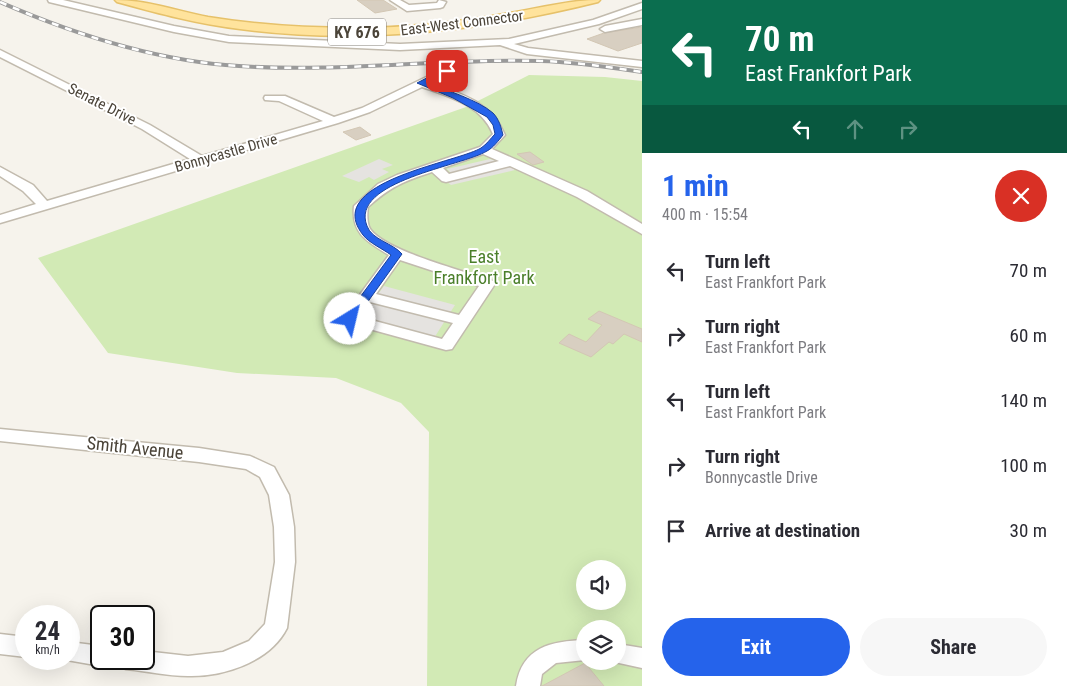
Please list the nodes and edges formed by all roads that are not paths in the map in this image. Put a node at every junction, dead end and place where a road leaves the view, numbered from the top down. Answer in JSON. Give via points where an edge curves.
{"nodes":[{"id":1,"x":52,"y":0,"type":"edge"},
{"id":2,"x":121,"y":0,"type":"edge"},
{"id":3,"x":146,"y":0,"type":"edge"},
{"id":4,"x":394,"y":0,"type":"edge"},
{"id":5,"x":438,"y":0,"type":"edge"},
{"id":6,"x":562,"y":0,"type":"edge"},
{"id":7,"x":594,"y":0,"type":"edge"},
{"id":8,"x":642,"y":6,"type":"edge"},
{"id":9,"x":621,"y":14,"type":"junction"},
{"id":10,"x":642,"y":22,"type":"edge"},
{"id":11,"x":578,"y":37,"type":"dead end"},
{"id":12,"x":501,"y":42,"type":"junction"},
{"id":13,"x":559,"y":43,"type":"dead end"},
{"id":14,"x":536,"y":52,"type":"junction"},
{"id":15,"x":0,"y":53,"type":"edge"},
{"id":16,"x":642,"y":64,"type":"edge"},
{"id":17,"x":447,"y":71,"type":"dead end"},
{"id":18,"x":421,"y":83,"type":"junction"},
{"id":19,"x":269,"y":98,"type":"dead end"},
{"id":20,"x":334,"y":121,"type":"junction"},
{"id":21,"x":484,"y":150,"type":"junction"},
{"id":22,"x":202,"y":161,"type":"junction"},
{"id":23,"x":512,"y":162,"type":"junction"},
{"id":24,"x":434,"y":166,"type":"junction"},
{"id":25,"x":0,"y":171,"type":"edge"},
{"id":26,"x":44,"y":205,"type":"junction"},
{"id":27,"x":0,"y":219,"type":"edge"},
{"id":28,"x":642,"y":230,"type":"edge"},
{"id":29,"x":397,"y":254,"type":"junction"},
{"id":30,"x":367,"y":296,"type":"junction"},
{"id":31,"x":463,"y":321,"type":"junction"},
{"id":32,"x":0,"y":435,"type":"edge"},
{"id":33,"x":0,"y":644,"type":"edge"},
{"id":34,"x":15,"y":646,"type":"edge"},
{"id":35,"x":257,"y":648,"type":"joint"},
{"id":36,"x":576,"y":651,"type":"edge"},
{"id":37,"x":626,"y":655,"type":"edge"},
{"id":38,"x":642,"y":658,"type":"edge"},
{"id":39,"x":155,"y":662,"type":"edge"},
{"id":40,"x":528,"y":686,"type":"edge"}],
"edges":[{"from":1,"to":12,"type":"street","via":[[229,39],[400,47]]},
{"from":2,"to":7,"type":"main road","name":"East-West Connector","number":"KY 676","via":[[214,22],[344,32],[482,23]]},
{"from":3,"to":6,"type":"main road","name":"East-West Connector","number":"KY 676","via":[[232,18],[301,25],[357,26],[459,20]]},
{"from":4,"to":5,"type":"street","via":[[407,8],[442,3]]},
{"from":8,"to":9,"type":"street"},
{"from":9,"to":10,"type":"street"},
{"from":9,"to":12,"type":"street","via":[[565,30]]},
{"from":10,"to":11,"type":"street"},
{"from":12,"to":14,"type":"street","via":[[514,49]]},
{"from":13,"to":14,"type":"street"},
{"from":14,"to":16,"type":"street"},
{"from":15,"to":22,"type":"street","name":"Senate Drive","via":[[146,126]]},
{"from":17,"to":18,"type":"street","name":"Bonnycastle Drive"},
{"from":18,"to":20,"type":"street","name":"Bonnycastle Drive","via":[[366,110]]},
{"from":18,"to":21,"type":"street","via":[[456,96],[490,115],[499,135]]},
{"from":19,"to":20,"type":"street","via":[[282,98]]},
{"from":20,"to":22,"type":"street","name":"Bonnycastle Drive"},
{"from":21,"to":23,"type":"street"},
{"from":21,"to":24,"type":"street"},
{"from":22,"to":26,"type":"street","name":"Bonnycastle Drive"},
{"from":23,"to":24,"type":"street","via":[[446,178]]},
{"from":23,"to":28,"type":"street","via":[[582,194]]},
{"from":24,"to":29,"type":"street","via":[[383,187],[361,206],[362,226],[368,235]]},
{"from":25,"to":26,"type":"street","via":[[28,188]]},
{"from":26,"to":27,"type":"street","name":"Bonnycastle Drive"},
{"from":29,"to":30,"type":"street"},
{"from":29,"to":31,"type":"street","via":[[488,284]]},
{"from":30,"to":31,"type":"street"},
{"from":30,"to":31,"type":"street","via":[[350,319],[446,345]]},
{"from":32,"to":35,"type":"street","name":"Smith Avenue","via":[[199,455],[250,463],[268,472],[279,495],[285,562],[276,628]]},
{"from":33,"to":34,"type":"street"},
{"from":35,"to":39,"type":"street","via":[[224,662],[188,666]]},
{"from":36,"to":40,"type":"street","via":[[544,656],[534,665]]},
{"from":37,"to":38,"type":"street"}]}
